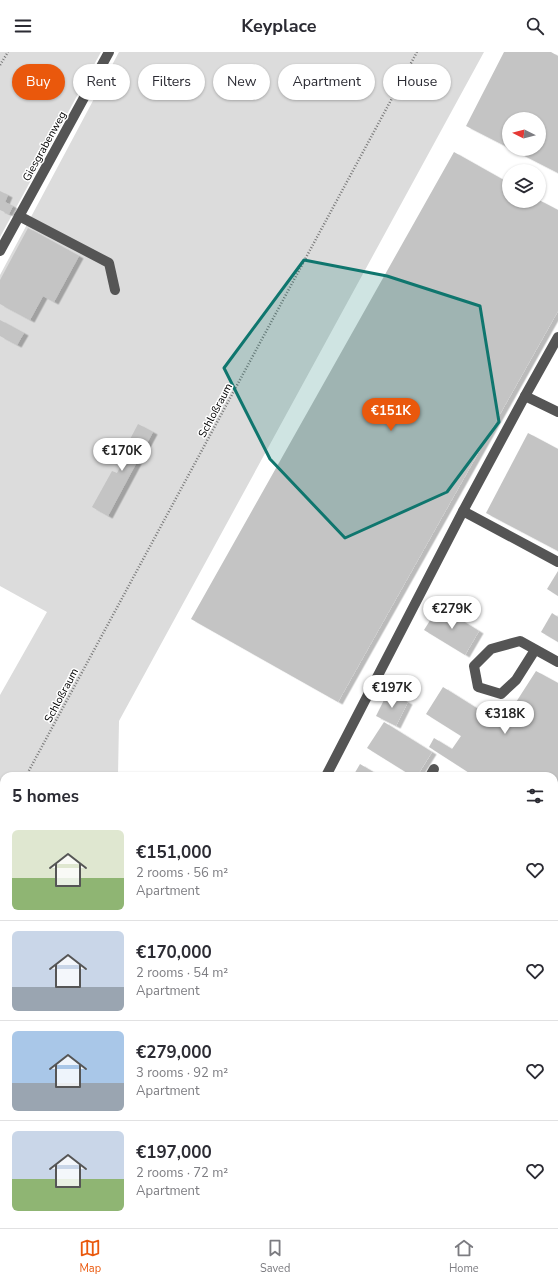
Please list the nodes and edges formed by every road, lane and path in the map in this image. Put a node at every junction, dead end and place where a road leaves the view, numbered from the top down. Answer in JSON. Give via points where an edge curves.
{"nodes":[{"id":1,"x":7,"y":52,"type":"edge"},
{"id":2,"x":109,"y":52,"type":"edge"},
{"id":3,"x":417,"y":52,"type":"edge"},
{"id":4,"x":0,"y":65,"type":"edge"},
{"id":5,"x":19,"y":216,"type":"junction"},
{"id":6,"x":0,"y":251,"type":"edge"},
{"id":7,"x":115,"y":290,"type":"dead end"},
{"id":8,"x":558,"y":337,"type":"edge"},
{"id":9,"x":525,"y":396,"type":"junction"},
{"id":10,"x":558,"y":412,"type":"edge"},
{"id":11,"x":463,"y":511,"type":"junction"},
{"id":12,"x":558,"y":562,"type":"edge"},
{"id":13,"x":535,"y":650,"type":"junction"},
{"id":14,"x":558,"y":662,"type":"edge"},
{"id":15,"x":28,"y":772,"type":"edge"},
{"id":16,"x":328,"y":772,"type":"edge"}],
"edges":[{"from":1,"to":4,"type":"path"},
{"from":2,"to":5,"type":"street","name":"Giesgrabenweg"},
{"from":3,"to":15,"type":"path","name":"Schloßraum"},
{"from":5,"to":6,"type":"street","name":"Giesgrabenweg"},
{"from":5,"to":7,"type":"street","via":[[109,263]]},
{"from":8,"to":9,"type":"street"},
{"from":9,"to":10,"type":"street"},
{"from":9,"to":11,"type":"street"},
{"from":11,"to":12,"type":"street"},
{"from":11,"to":16,"type":"street"},
{"from":13,"to":13,"type":"street","via":[[520,641],[491,649],[474,666],[478,687],[502,694],[516,680]]},
{"from":13,"to":14,"type":"street"}]}
